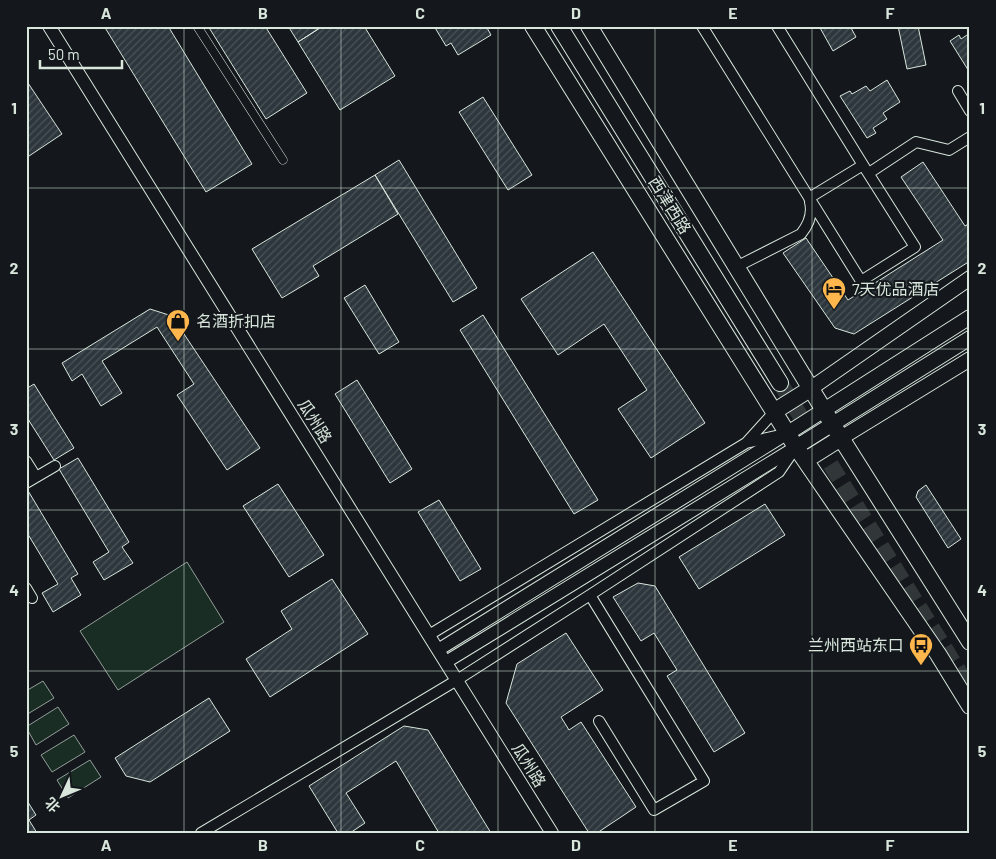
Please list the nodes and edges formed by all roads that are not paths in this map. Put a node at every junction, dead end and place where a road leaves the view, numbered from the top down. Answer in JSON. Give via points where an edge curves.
{"nodes":[{"id":1,"x":49,"y":26,"type":"edge"},
{"id":2,"x":197,"y":26,"type":"edge"},
{"id":3,"x":533,"y":26,"type":"edge"},
{"id":4,"x":559,"y":26,"type":"edge"},
{"id":5,"x":571,"y":26,"type":"edge"},
{"id":6,"x":589,"y":26,"type":"edge"},
{"id":7,"x":702,"y":26,"type":"edge"},
{"id":8,"x":777,"y":26,"type":"edge"},
{"id":9,"x":958,"y":92,"type":"dead end"},
{"id":10,"x":970,"y":111,"type":"edge"},
{"id":11,"x":970,"y":137,"type":"edge"},
{"id":12,"x":282,"y":160,"type":"dead end"},
{"id":13,"x":866,"y":169,"type":"junction"},
{"id":14,"x":809,"y":198,"type":"junction"},
{"id":15,"x":736,"y":267,"type":"junction"},
{"id":16,"x":970,"y":278,"type":"edge"},
{"id":17,"x":970,"y":317,"type":"edge"},
{"id":18,"x":970,"y":338,"type":"edge"},
{"id":19,"x":970,"y":359,"type":"edge"},
{"id":20,"x":810,"y":389,"type":"junction"},
{"id":21,"x":775,"y":411,"type":"junction"},
{"id":22,"x":832,"y":425,"type":"junction"},
{"id":23,"x":746,"y":443,"type":"junction"},
{"id":24,"x":797,"y":447,"type":"junction"},
{"id":25,"x":26,"y":462,"type":"edge"},
{"id":26,"x":55,"y":466,"type":"dead end"},
{"id":27,"x":36,"y":477,"type":"junction"},
{"id":28,"x":26,"y":484,"type":"edge"},
{"id":29,"x":590,"y":595,"type":"junction"},
{"id":30,"x":429,"y":635,"type":"junction"},
{"id":31,"x":970,"y":642,"type":"edge"},
{"id":32,"x":438,"y":650,"type":"junction"},
{"id":33,"x":446,"y":662,"type":"junction"},
{"id":34,"x":457,"y":680,"type":"junction"},
{"id":35,"x":970,"y":706,"type":"edge"},
{"id":36,"x":599,"y":721,"type":"dead end"},
{"id":37,"x":201,"y":833,"type":"edge"},
{"id":38,"x":552,"y":833,"type":"edge"}],
"edges":[{"from":1,"to":30,"type":"street","name":"瓜州路"},
{"from":2,"to":12,"type":"street"},
{"from":3,"to":21,"type":"main road"},
{"from":4,"to":5,"type":"main road","name":"西津西路","via":[[784,381]]},
{"from":6,"to":15,"type":"main road"},
{"from":7,"to":14,"type":"street"},
{"from":8,"to":13,"type":"street"},
{"from":9,"to":10,"type":"street"},
{"from":11,"to":13,"type":"street","via":[[949,150],[916,142]]},
{"from":13,"to":14,"type":"street"},
{"from":13,"to":14,"type":"street","via":[[915,247],[861,281]]},
{"from":14,"to":15,"type":"street","via":[[811,217],[801,234]]},
{"from":15,"to":20,"type":"main road"},
{"from":16,"to":20,"type":"main road"},
{"from":17,"to":22,"type":"main road"},
{"from":18,"to":22,"type":"main road"},
{"from":19,"to":22,"type":"main road"},
{"from":20,"to":21,"type":"main road"},
{"from":20,"to":22,"type":"main road"},
{"from":21,"to":23,"type":"street"},
{"from":21,"to":24,"type":"main road"},
{"from":22,"to":24,"type":"main road"},
{"from":22,"to":24,"type":"main road"},
{"from":22,"to":31,"type":"main road"},
{"from":23,"to":24,"type":"street"},
{"from":23,"to":30,"type":"street"},
{"from":24,"to":29,"type":"street","via":[[779,472]]},
{"from":24,"to":32,"type":"street"},
{"from":24,"to":33,"type":"street"},
{"from":24,"to":35,"type":"main road"},
{"from":25,"to":27,"type":"street"},
{"from":26,"to":27,"type":"street"},
{"from":27,"to":28,"type":"street"},
{"from":29,"to":34,"type":"street"},
{"from":29,"to":36,"type":"street","via":[[704,780],[654,810]]},
{"from":30,"to":32,"type":"street","name":"瓜州路"},
{"from":32,"to":33,"type":"street","name":"瓜州路"},
{"from":33,"to":34,"type":"street","name":"瓜州路"},
{"from":34,"to":37,"type":"street"},
{"from":34,"to":38,"type":"street","name":"瓜州路"}]}
